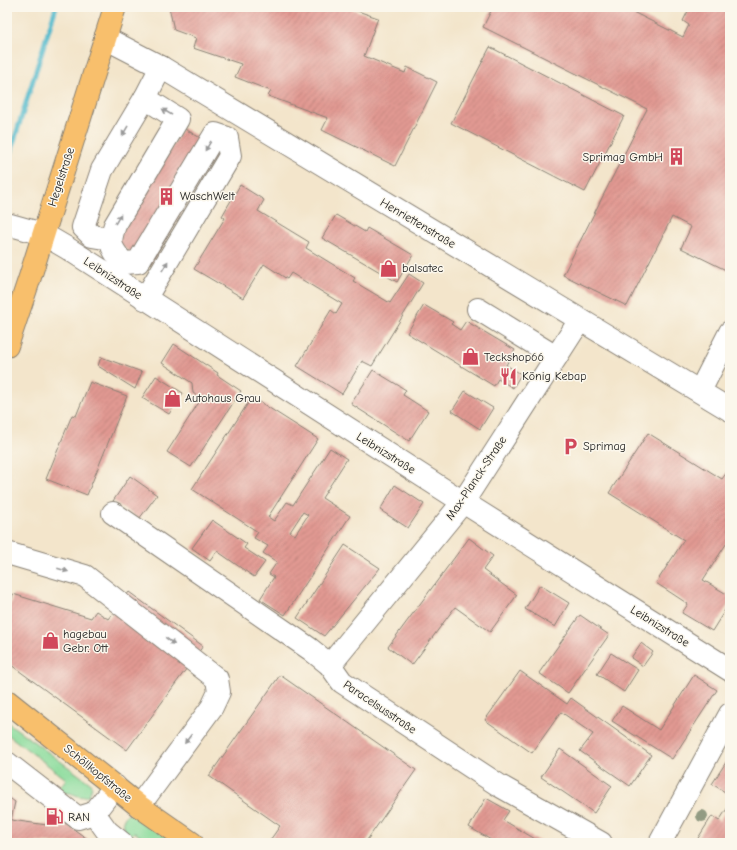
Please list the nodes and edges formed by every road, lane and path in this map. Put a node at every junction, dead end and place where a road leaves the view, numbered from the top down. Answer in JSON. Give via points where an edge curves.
{"nodes":[{"id":1,"x":115,"y":7,"type":"edge"},
{"id":2,"x":105,"y":38,"type":"junction"},
{"id":3,"x":161,"y":67,"type":"junction"},
{"id":4,"x":144,"y":98,"type":"junction"},
{"id":5,"x":7,"y":224,"type":"edge"},
{"id":6,"x":43,"y":234,"type":"junction"},
{"id":7,"x":110,"y":239,"type":"junction"},
{"id":8,"x":146,"y":300,"type":"junction"},
{"id":9,"x":478,"y":309,"type":"dead end"},
{"id":10,"x":580,"y":320,"type":"junction"},
{"id":11,"x":730,"y":332,"type":"edge"},
{"id":12,"x":7,"y":346,"type":"edge"},
{"id":13,"x":556,"y":357,"type":"junction"},
{"id":14,"x":700,"y":391,"type":"junction"},
{"id":15,"x":730,"y":410,"type":"edge"},
{"id":16,"x":463,"y":502,"type":"junction"},
{"id":17,"x":113,"y":513,"type":"dead end"},
{"id":18,"x":16,"y":556,"type":"edge"},
{"id":19,"x":330,"y":664,"type":"junction"},
{"id":20,"x":730,"y":670,"type":"edge"},
{"id":21,"x":9,"y":704,"type":"edge"},
{"id":22,"x":730,"y":714,"type":"edge"},
{"id":23,"x":7,"y":763,"type":"edge"},
{"id":24,"x":115,"y":786,"type":"junction"},
{"id":25,"x":139,"y":806,"type":"junction"},
{"id":26,"x":94,"y":813,"type":"junction"},
{"id":27,"x":122,"y":843,"type":"edge"},
{"id":28,"x":192,"y":843,"type":"edge"},
{"id":29,"x":601,"y":843,"type":"edge"},
{"id":30,"x":660,"y":843,"type":"edge"}],
"edges":[{"from":1,"to":2,"type":"main road","name":"Hegelstraße"},
{"from":2,"to":3,"type":"street","name":"Henriettenstraße"},
{"from":2,"to":6,"type":"main road","name":"Hegelstraße"},
{"from":3,"to":4,"type":"street"},
{"from":3,"to":10,"type":"street","name":"Henriettenstraße"},
{"from":4,"to":7,"type":"street","one_way":true,"via":[[102,170],[83,227],[92,236]]},
{"from":7,"to":4,"type":"street","one_way":true,"via":[[115,225],[178,119]]},
{"from":5,"to":6,"type":"street","name":"Leibnizstraße"},
{"from":6,"to":8,"type":"street","name":"Leibnizstraße"},
{"from":6,"to":12,"type":"main road","name":"Hegelstraße"},
{"from":8,"to":7,"type":"street","one_way":true,"via":[[230,156],[227,138],[215,134],[138,262],[123,263],[113,250]]},
{"from":8,"to":16,"type":"street","name":"Leibnizstraße"},
{"from":9,"to":13,"type":"street"},
{"from":10,"to":13,"type":"street","name":"Max-Planck-Straße"},
{"from":10,"to":14,"type":"street","name":"Henriettenstraße"},
{"from":11,"to":14,"type":"street"},
{"from":13,"to":16,"type":"street","name":"Max-Planck-Straße"},
{"from":14,"to":15,"type":"street","name":"Henriettenstraße"},
{"from":16,"to":19,"type":"street","name":"Max-Planck-Straße"},
{"from":16,"to":20,"type":"street","name":"Leibnizstraße"},
{"from":17,"to":19,"type":"street","name":"Paracelsusstraße"},
{"from":18,"to":25,"type":"street","one_way":true,"via":[[84,576],[217,678],[219,692],[212,707]]},
{"from":19,"to":29,"type":"street","name":"Paracelsusstraße","via":[[342,682],[349,687],[500,786]]},
{"from":21,"to":24,"type":"main road","name":"Schöllkopfstraße"},
{"from":22,"to":30,"type":"street"},
{"from":23,"to":26,"type":"street","via":[[78,818]]},
{"from":24,"to":25,"type":"main road","name":"Schöllkopfstraße"},
{"from":24,"to":26,"type":"street"},
{"from":25,"to":28,"type":"main road","name":"Schöllkopfstraße"},
{"from":26,"to":27,"type":"street","via":[[107,831]]}]}
